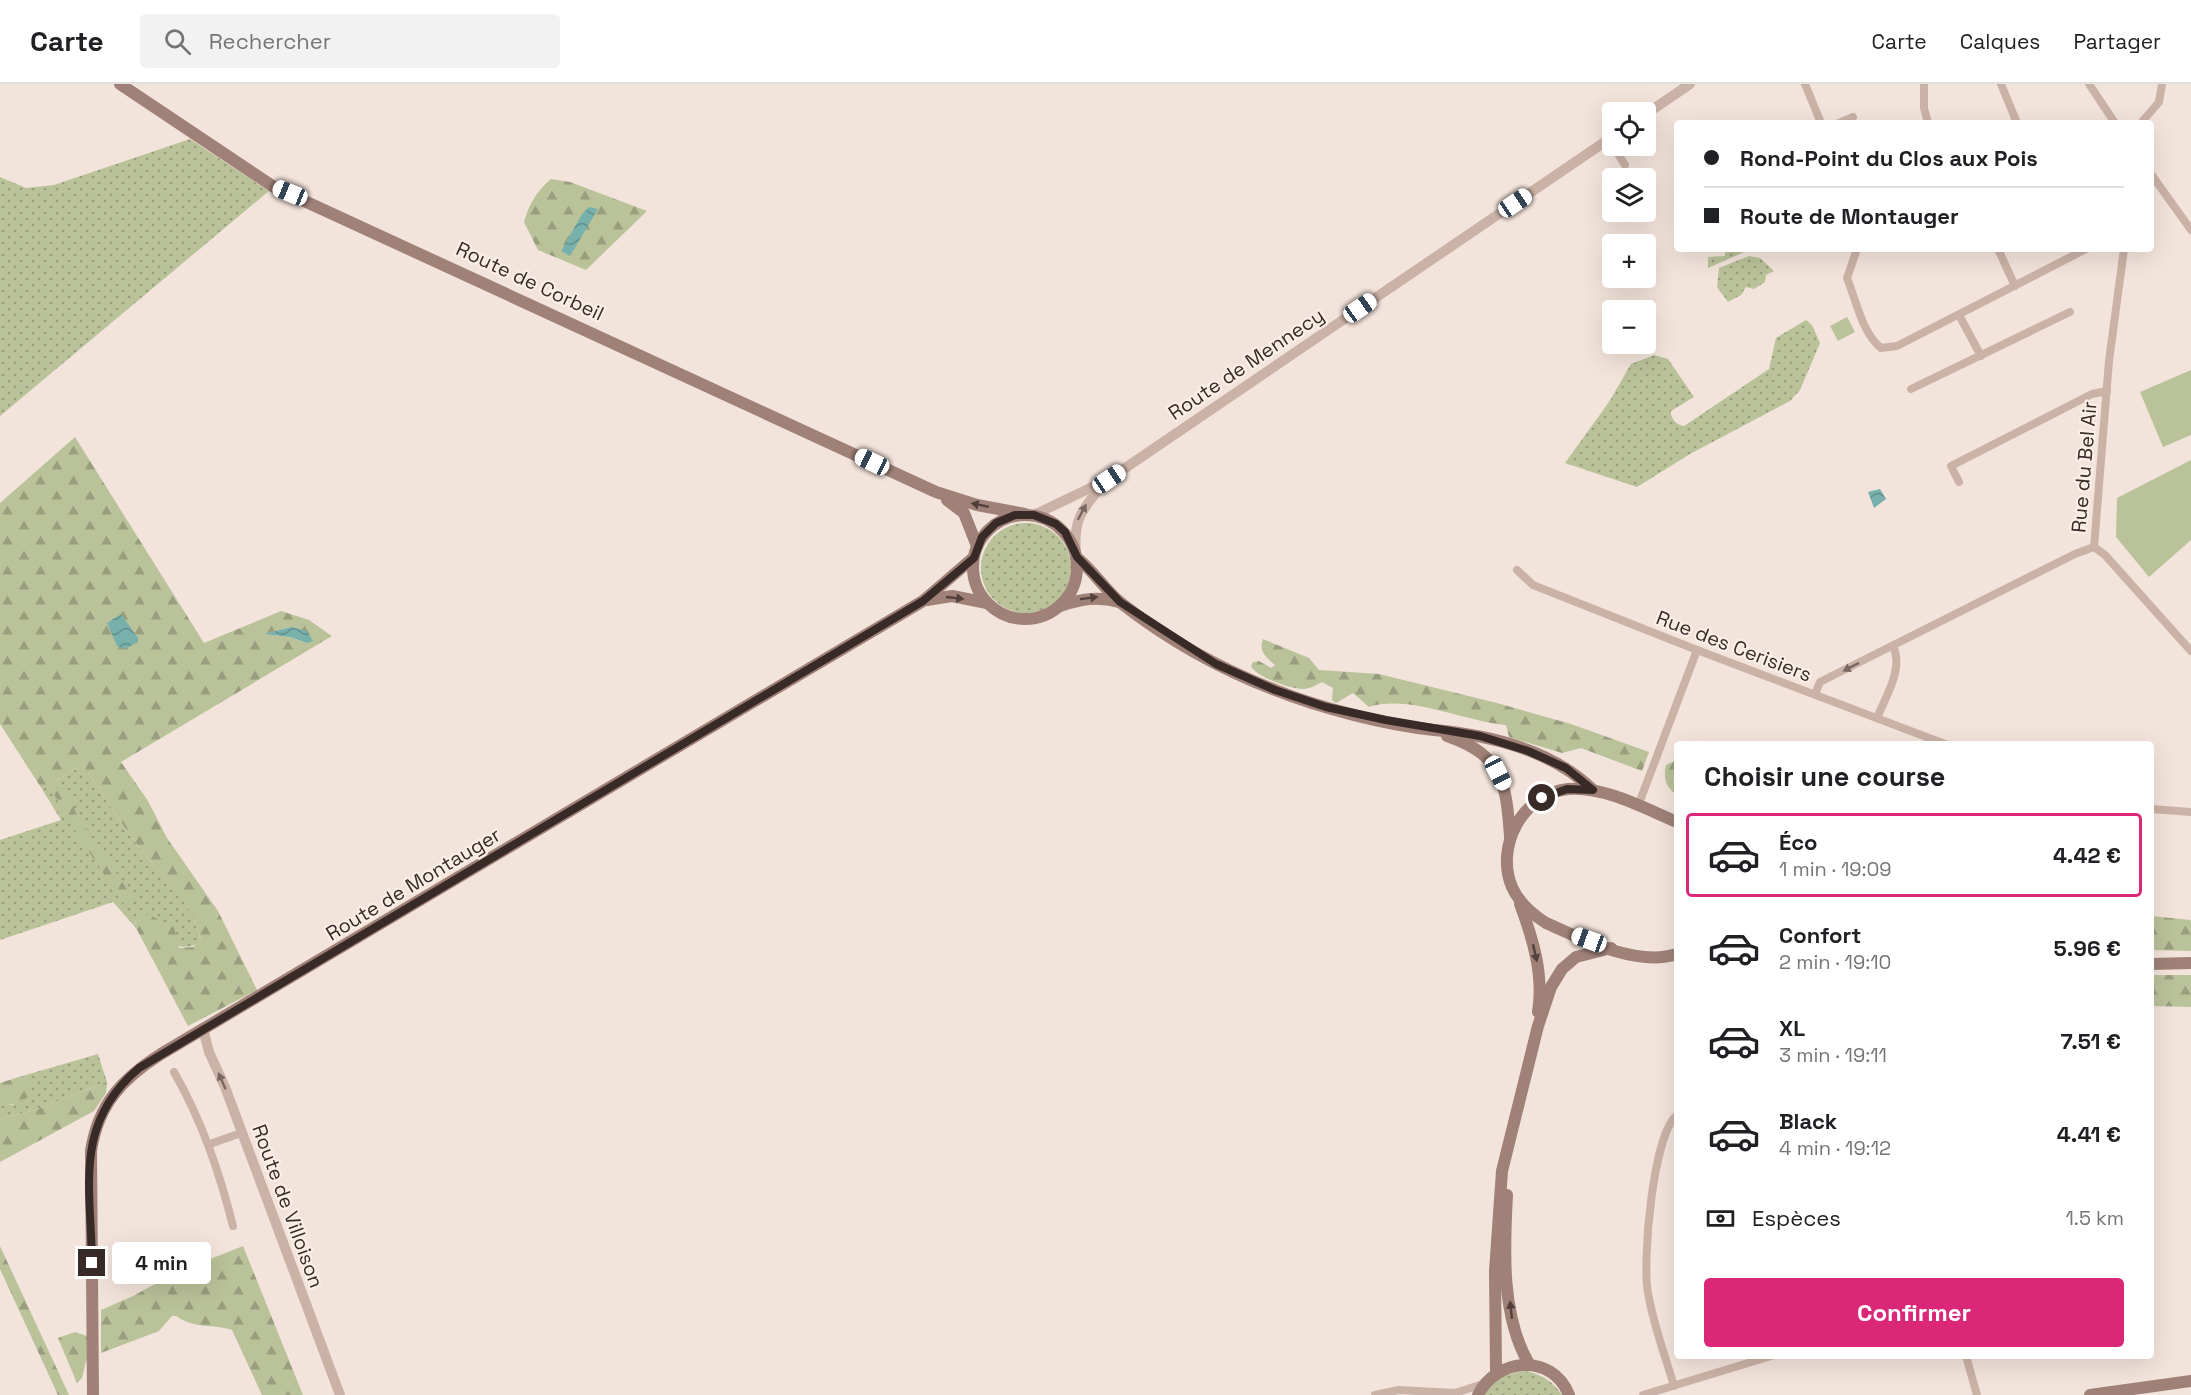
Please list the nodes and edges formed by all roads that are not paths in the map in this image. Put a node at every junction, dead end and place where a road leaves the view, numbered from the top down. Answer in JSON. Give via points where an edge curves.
{"nodes":[{"id":1,"x":120,"y":84,"type":"edge"},
{"id":2,"x":1690,"y":84,"type":"edge"},
{"id":3,"x":1805,"y":84,"type":"edge"},
{"id":4,"x":1924,"y":84,"type":"edge"},
{"id":5,"x":2001,"y":84,"type":"edge"},
{"id":6,"x":2089,"y":84,"type":"edge"},
{"id":7,"x":2162,"y":84,"type":"edge"},
{"id":8,"x":1656,"y":107,"type":"edge"},
{"id":9,"x":1853,"y":117,"type":"dead end"},
{"id":10,"x":1820,"y":120,"type":"edge"},
{"id":11,"x":1846,"y":120,"type":"edge"},
{"id":12,"x":1927,"y":120,"type":"edge"},
{"id":13,"x":2016,"y":120,"type":"edge"},
{"id":14,"x":2113,"y":120,"type":"edge"},
{"id":15,"x":2144,"y":120,"type":"edge"},
{"id":16,"x":1602,"y":149,"type":"edge"},
{"id":17,"x":1620,"y":156,"type":"edge"},
{"id":18,"x":1625,"y":165,"type":"dead end"},
{"id":19,"x":2154,"y":178,"type":"edge"},
{"id":20,"x":2191,"y":230,"type":"edge"},
{"id":21,"x":1856,"y":252,"type":"edge"},
{"id":22,"x":1999,"y":252,"type":"edge"},
{"id":23,"x":2064,"y":252,"type":"edge"},
{"id":24,"x":2080,"y":252,"type":"edge"},
{"id":25,"x":2124,"y":252,"type":"edge"},
{"id":26,"x":2067,"y":258,"type":"junction"},
{"id":27,"x":2015,"y":286,"type":"junction"},
{"id":28,"x":2070,"y":312,"type":"dead end"},
{"id":29,"x":1959,"y":315,"type":"junction"},
{"id":30,"x":1981,"y":356,"type":"junction"},
{"id":31,"x":1911,"y":388,"type":"dead end"},
{"id":32,"x":2107,"y":392,"type":"junction"},
{"id":33,"x":1109,"y":479,"type":"junction"},
{"id":34,"x":1959,"y":482,"type":"dead end"},
{"id":35,"x":936,"y":492,"type":"junction"},
{"id":36,"x":1030,"y":515,"type":"junction"},
{"id":37,"x":2094,"y":548,"type":"junction"},
{"id":38,"x":975,"y":552,"type":"junction"},
{"id":39,"x":1076,"y":555,"type":"junction"},
{"id":40,"x":1516,"y":570,"type":"dead end"},
{"id":41,"x":923,"y":601,"type":"junction"},
{"id":42,"x":1120,"y":602,"type":"junction"},
{"id":43,"x":987,"y":603,"type":"junction"},
{"id":44,"x":1059,"y":607,"type":"junction"},
{"id":45,"x":1893,"y":646,"type":"junction"},
{"id":46,"x":1697,"y":650,"type":"junction"},
{"id":47,"x":2191,"y":651,"type":"edge"},
{"id":48,"x":1815,"y":694,"type":"junction"},
{"id":49,"x":1877,"y":718,"type":"junction"},
{"id":50,"x":1435,"y":730,"type":"junction"},
{"id":51,"x":1937,"y":741,"type":"edge"},
{"id":52,"x":1593,"y":790,"type":"junction"},
{"id":53,"x":1638,"y":806,"type":"junction"},
{"id":54,"x":2154,"y":809,"type":"edge"},
{"id":55,"x":2191,"y":812,"type":"edge"},
{"id":56,"x":1674,"y":821,"type":"edge"},
{"id":57,"x":1510,"y":837,"type":"junction"},
{"id":58,"x":1517,"y":897,"type":"junction"},
{"id":59,"x":1611,"y":948,"type":"junction"},
{"id":60,"x":1674,"y":955,"type":"edge"},
{"id":61,"x":2191,"y":963,"type":"edge"},
{"id":62,"x":2154,"y":964,"type":"edge"},
{"id":63,"x":1538,"y":1026,"type":"junction"},
{"id":64,"x":203,"y":1029,"type":"junction"},
{"id":65,"x":174,"y":1071,"type":"dead end"},
{"id":66,"x":1674,"y":1119,"type":"edge"},
{"id":67,"x":1515,"y":1123,"type":"junction"},
{"id":68,"x":241,"y":1133,"type":"junction"},
{"id":69,"x":210,"y":1144,"type":"junction"},
{"id":70,"x":233,"y":1226,"type":"dead end"},
{"id":71,"x":1761,"y":1359,"type":"edge"},
{"id":72,"x":1967,"y":1359,"type":"edge"},
{"id":73,"x":1529,"y":1364,"type":"junction"},
{"id":74,"x":1496,"y":1372,"type":"junction"},
{"id":75,"x":1973,"y":1380,"type":"junction"},
{"id":76,"x":2191,"y":1381,"type":"edge"},
{"id":77,"x":1674,"y":1386,"type":"junction"},
{"id":78,"x":1480,"y":1390,"type":"edge"},
{"id":79,"x":1571,"y":1394,"type":"edge"},
{"id":80,"x":93,"y":1395,"type":"edge"},
{"id":81,"x":340,"y":1395,"type":"edge"},
{"id":82,"x":1375,"y":1395,"type":"edge"},
{"id":83,"x":1643,"y":1395,"type":"edge"},
{"id":84,"x":1977,"y":1395,"type":"edge"},
{"id":85,"x":1983,"y":1395,"type":"edge"},
{"id":86,"x":2090,"y":1395,"type":"edge"}],
"edges":[{"from":1,"to":35,"type":"main road","name":"Route de Corbeil","via":[[274,187]]},
{"from":2,"to":8,"type":"street"},
{"from":3,"to":10,"type":"street"},
{"from":4,"to":12,"type":"street"},
{"from":5,"to":13,"type":"street"},
{"from":6,"to":14,"type":"street"},
{"from":7,"to":15,"type":"street","via":[[2159,102]]},
{"from":9,"to":11,"type":"street"},
{"from":16,"to":33,"type":"street","name":"Route de Mennecy"},
{"from":17,"to":18,"type":"street"},
{"from":19,"to":20,"type":"street"},
{"from":21,"to":29,"type":"street","via":[[1847,278],[1867,330],[1881,348],[1897,346]]},
{"from":22,"to":27,"type":"street"},
{"from":23,"to":26,"type":"street"},
{"from":24,"to":26,"type":"street"},
{"from":25,"to":32,"type":"street","name":"Rue du Bel Air"},
{"from":26,"to":27,"type":"street"},
{"from":27,"to":29,"type":"street"},
{"from":28,"to":30,"type":"street"},
{"from":29,"to":30,"type":"street"},
{"from":30,"to":31,"type":"street"},
{"from":32,"to":34,"type":"street","via":[[2092,394],[1951,466]]},
{"from":32,"to":37,"type":"street","name":"Rue du Bel Air"},
{"from":33,"to":36,"type":"street","name":"Route de Mennecy"},
{"from":39,"to":33,"type":"street","name":"Route de Mennecy","one_way":true,"via":[[1074,534],[1082,511]]},
{"from":36,"to":35,"type":"main road","name":"Route de Corbeil","one_way":true},
{"from":35,"to":38,"type":"main road","name":"Route de Corbeil","via":[[964,513]]},
{"from":36,"to":38,"type":"main road","via":[[996,523]]},
{"from":36,"to":39,"type":"main road","via":[[1046,518],[1060,528]]},
{"from":37,"to":45,"type":"street"},
{"from":37,"to":47,"type":"street","name":"Rue du Bel Air","via":[[2105,555]]},
{"from":38,"to":41,"type":"main road","name":"Route de Montauger"},
{"from":38,"to":43,"type":"main road","via":[[974,577]]},
{"from":39,"to":42,"type":"main road"},
{"from":39,"to":44,"type":"main road","via":[[1076,579]]},
{"from":40,"to":46,"type":"street","name":"Rue des Cerisiers","via":[[1533,585]]},
{"from":41,"to":43,"type":"main road","name":"Route de Montauger","one_way":true,"via":[[952,596]]},
{"from":41,"to":64,"type":"main road","name":"Route de Montauger"},
{"from":44,"to":42,"type":"main road","one_way":true,"via":[[1100,597]]},
{"from":42,"to":50,"type":"main road","via":[[1216,664],[1275,690],[1326,707]]},
{"from":43,"to":44,"type":"main road","via":[[1006,616],[1028,619]]},
{"from":45,"to":48,"type":"street","one_way":true,"via":[[1820,682]]},
{"from":45,"to":49,"type":"street","via":[[1898,656],[1897,667]]},
{"from":46,"to":48,"type":"street","name":"Rue des Cerisiers"},
{"from":46,"to":53,"type":"street"},
{"from":48,"to":49,"type":"street","name":"Rue des Cerisiers"},
{"from":49,"to":51,"type":"street","name":"Rue des Cerisiers"},
{"from":50,"to":52,"type":"main road","via":[[1480,736],[1543,756],[1566,768]]},
{"from":50,"to":57,"type":"main road","via":[[1479,751],[1498,773],[1508,798]]},
{"from":52,"to":53,"type":"main road"},
{"from":52,"to":57,"type":"main road","via":[[1567,789],[1542,798],[1524,814]]},
{"from":53,"to":56,"type":"main road"},
{"from":54,"to":55,"type":"street"},
{"from":57,"to":58,"type":"main road","via":[[1508,875]]},
{"from":58,"to":59,"type":"main road","via":[[1546,923]]},
{"from":58,"to":63,"type":"main road","one_way":true,"via":[[1538,965]]},
{"from":59,"to":60,"type":"main road","via":[[1650,959]]},
{"from":59,"to":63,"type":"main road","via":[[1576,957],[1562,969],[1551,987]]},
{"from":61,"to":62,"type":"main road"},
{"from":63,"to":67,"type":"main road"},
{"from":68,"to":64,"type":"street","name":"Route de Villoison","one_way":true},
{"from":64,"to":80,"type":"main road","name":"Route de Montauger","via":[[139,1068],[112,1094],[94,1131]]},
{"from":65,"to":69,"type":"street"},
{"from":66,"to":77,"type":"street","via":[[1663,1135],[1645,1253],[1648,1293]]},
{"from":73,"to":67,"type":"main road","one_way":true,"via":[[1516,1341],[1507,1268],[1506,1221]]},
{"from":67,"to":74,"type":"main road","via":[[1502,1171],[1497,1221]]},
{"from":68,"to":69,"type":"street"},
{"from":68,"to":81,"type":"street","name":"Route de Villoison"},
{"from":69,"to":70,"type":"street"},
{"from":71,"to":77,"type":"street"},
{"from":72,"to":75,"type":"street"},
{"from":73,"to":74,"type":"main road","via":[[1512,1365]]},
{"from":73,"to":79,"type":"main road","via":[[1552,1373]]},
{"from":74,"to":78,"type":"main road"},
{"from":75,"to":84,"type":"street"},
{"from":75,"to":85,"type":"street"},
{"from":76,"to":86,"type":"main road"},
{"from":77,"to":83,"type":"street"},
{"from":78,"to":82,"type":"street","via":[[1409,1390]]}]}
